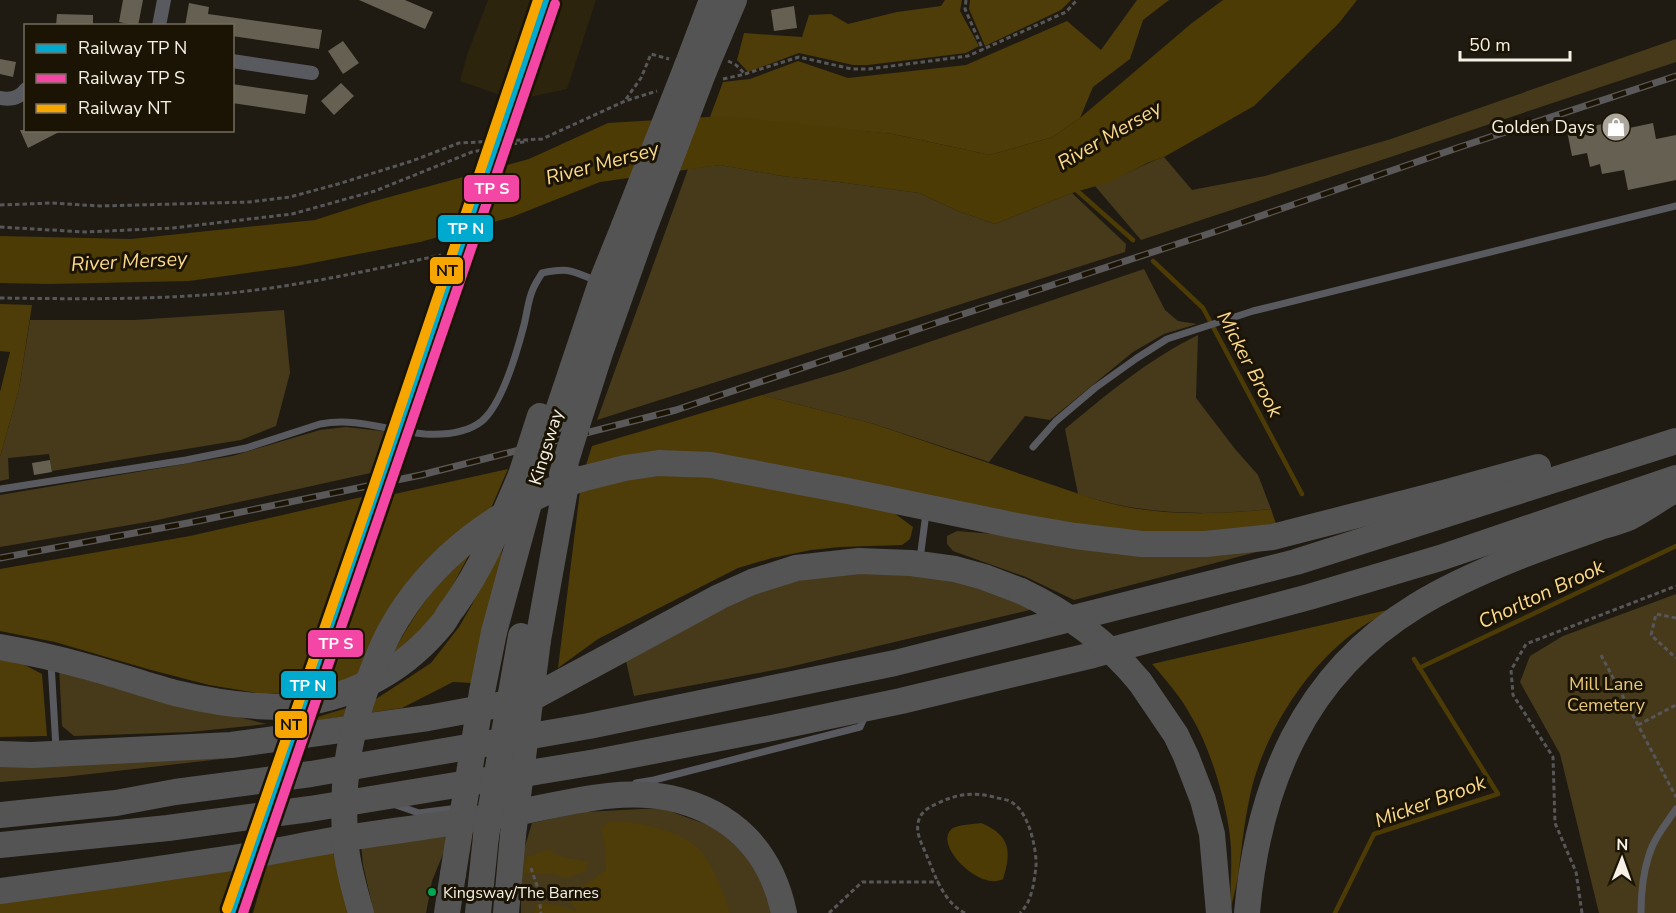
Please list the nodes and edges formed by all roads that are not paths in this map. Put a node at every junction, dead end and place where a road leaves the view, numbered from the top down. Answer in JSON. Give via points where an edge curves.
{"nodes":[{"id":1,"x":164,"y":0,"type":"edge"},
{"id":2,"x":712,"y":0,"type":"edge"},
{"id":3,"x":734,"y":0,"type":"edge"},
{"id":4,"x":159,"y":24,"type":"edge"},
{"id":5,"x":234,"y":61,"type":"edge"},
{"id":6,"x":701,"y":67,"type":"junction"},
{"id":7,"x":312,"y":73,"type":"dead end"},
{"id":8,"x":24,"y":91,"type":"edge"},
{"id":9,"x":0,"y":98,"type":"edge"},
{"id":10,"x":1676,"y":206,"type":"edge"},
{"id":11,"x":633,"y":230,"type":"junction"},
{"id":12,"x":600,"y":286,"type":"junction"},
{"id":13,"x":567,"y":419,"type":"junction"},
{"id":14,"x":1676,"y":439,"type":"edge"},
{"id":15,"x":1033,"y":447,"type":"dead end"},
{"id":16,"x":547,"y":473,"type":"junction"},
{"id":17,"x":1676,"y":478,"type":"edge"},
{"id":18,"x":0,"y":489,"type":"edge"},
{"id":19,"x":1676,"y":489,"type":"edge"},
{"id":20,"x":927,"y":508,"type":"junction"},
{"id":21,"x":919,"y":564,"type":"junction"},
{"id":22,"x":530,"y":638,"type":"junction"},
{"id":23,"x":0,"y":647,"type":"edge"},
{"id":24,"x":51,"y":657,"type":"junction"},
{"id":25,"x":868,"y":708,"type":"junction"},
{"id":26,"x":57,"y":753,"type":"junction"},
{"id":27,"x":0,"y":754,"type":"edge"},
{"id":28,"x":630,"y":784,"type":"dead end"},
{"id":29,"x":175,"y":792,"type":"junction"},
{"id":30,"x":375,"y":798,"type":"junction"},
{"id":31,"x":525,"y":798,"type":"dead end"},
{"id":32,"x":0,"y":800,"type":"edge"},
{"id":33,"x":513,"y":800,"type":"dead end"},
{"id":34,"x":501,"y":802,"type":"dead end"},
{"id":35,"x":1676,"y":809,"type":"edge"},
{"id":36,"x":0,"y":815,"type":"edge"},
{"id":37,"x":168,"y":828,"type":"junction"},
{"id":38,"x":0,"y":845,"type":"edge"},
{"id":39,"x":0,"y":861,"type":"edge"},
{"id":40,"x":0,"y":891,"type":"edge"},
{"id":41,"x":361,"y":913,"type":"edge"},
{"id":42,"x":447,"y":913,"type":"edge"},
{"id":43,"x":478,"y":913,"type":"edge"},
{"id":44,"x":506,"y":913,"type":"edge"},
{"id":45,"x":784,"y":913,"type":"edge"},
{"id":46,"x":1219,"y":913,"type":"edge"},
{"id":47,"x":1247,"y":913,"type":"edge"},
{"id":48,"x":1641,"y":913,"type":"edge"}],
"edges":[{"from":1,"to":4,"type":"street"},
{"from":2,"to":6,"type":"highway","name":"Kingsway"},
{"from":3,"to":6,"type":"highway","name":"Kingsway"},
{"from":5,"to":7,"type":"street"},
{"from":6,"to":11,"type":"highway","name":"Kingsway","bridge":true},
{"from":8,"to":9,"type":"street","via":[[14,98]]},
{"from":10,"to":15,"type":"lane","via":[[1253,311],[1176,335],[1095,388]]},
{"from":11,"to":12,"type":"highway","name":"Kingsway"},
{"from":11,"to":13,"type":"highway","name":"Kingsway","via":[[600,352]]},
{"from":12,"to":13,"type":"highway","name":"Kingsway"},
{"from":12,"to":18,"type":"lane","via":[[569,270],[542,273],[533,290],[503,390],[483,419],[467,428],[423,434],[363,423],[332,422],[246,448]]},
{"from":13,"to":16,"type":"highway","name":"Kingsway"},
{"from":14,"to":20,"type":"highway","via":[[1592,453],[1273,537],[1239,541],[1142,544],[1075,536]]},
{"from":14,"to":29,"type":"highway","via":[[1296,562],[894,663],[578,728],[311,774]]},
{"from":16,"to":22,"type":"highway","name":"Kingsway","via":[[544,534]]},
{"from":16,"to":24,"type":"highway","via":[[508,504],[478,567],[445,621],[426,643],[382,676],[354,691],[294,706],[235,704],[175,693]]},
{"from":16,"to":42,"type":"highway","name":"Kingsway","bridge":true,"via":[[494,632]]},
{"from":17,"to":25,"type":"highway","via":[[1440,558],[1309,597],[1092,655]]},
{"from":19,"to":47,"type":"highway","via":[[1629,517],[1520,556],[1446,588],[1358,650],[1318,694],[1279,767],[1260,825]]},
{"from":20,"to":21,"type":"lane"},
{"from":20,"to":41,"type":"highway","bridge":true,"via":[[737,469],[659,464],[625,468],[556,487],[512,509],[465,542],[422,585],[399,616],[366,687],[352,736],[344,810],[346,849]]},
{"from":21,"to":26,"type":"highway","via":[[826,564],[796,568],[752,582],[693,609],[530,699],[428,718],[231,745]]},
{"from":21,"to":46,"type":"highway","bridge":true,"via":[[984,577],[1060,611],[1140,681],[1176,735],[1203,800],[1212,834]]},
{"from":22,"to":43,"type":"highway","name":"Kingsway","bridge":true,"via":[[486,836]]},
{"from":22,"to":44,"type":"highway","bridge":true,"via":[[518,852]]},
{"from":23,"to":24,"type":"highway"},
{"from":24,"to":26,"type":"lane"},
{"from":25,"to":28,"type":"lane","via":[[860,727]]},
{"from":25,"to":30,"type":"highway","via":[[596,762]]},
{"from":26,"to":27,"type":"highway"},
{"from":29,"to":32,"type":"highway","via":[[114,788]]},
{"from":29,"to":36,"type":"highway","via":[[116,803]]},
{"from":30,"to":34,"type":"lane","via":[[419,813]]},
{"from":30,"to":37,"type":"highway"},
{"from":31,"to":33,"type":"lane"},
{"from":35,"to":48,"type":"lane","via":[[1649,853]]},
{"from":37,"to":38,"type":"highway"},
{"from":37,"to":39,"type":"highway"},
{"from":40,"to":45,"type":"highway","via":[[252,855],[596,798],[638,795],[694,806],[737,830],[756,848],[773,875]]}]}
